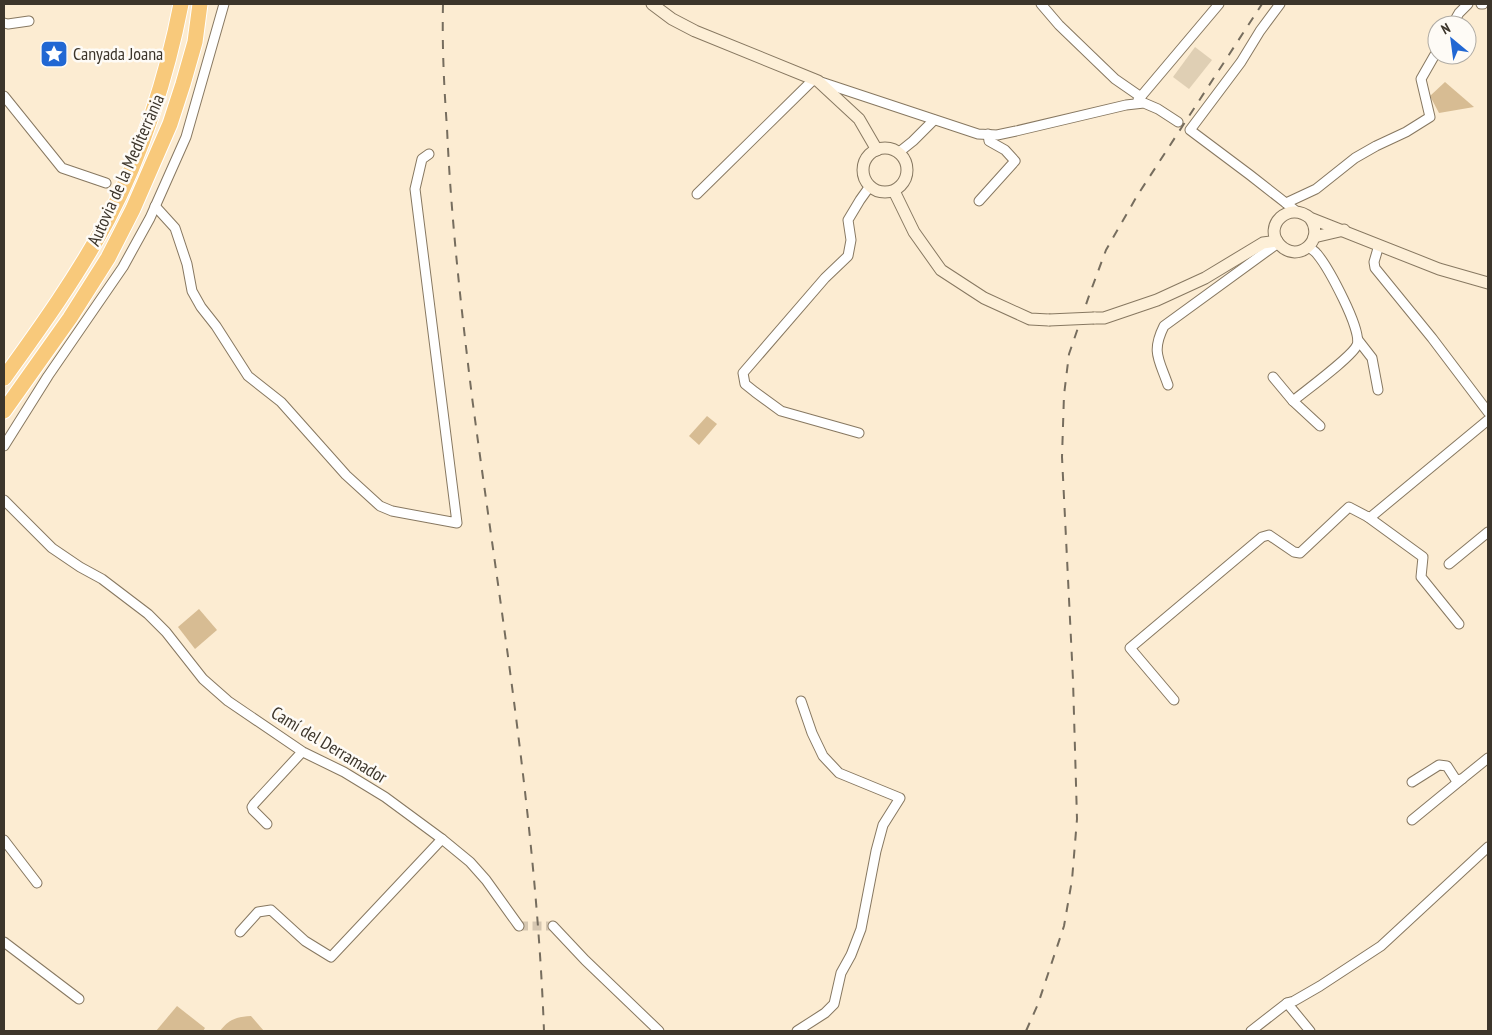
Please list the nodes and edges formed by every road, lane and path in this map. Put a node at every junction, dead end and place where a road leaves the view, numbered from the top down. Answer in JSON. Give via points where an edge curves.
{"nodes":[{"id":1,"x":181,"y":4,"type":"edge"},
{"id":2,"x":200,"y":4,"type":"edge"},
{"id":3,"x":209,"y":4,"type":"edge"},
{"id":4,"x":224,"y":4,"type":"edge"},
{"id":5,"x":652,"y":4,"type":"edge"},
{"id":6,"x":1041,"y":4,"type":"edge"},
{"id":7,"x":1219,"y":4,"type":"edge"},
{"id":8,"x":1280,"y":4,"type":"edge"},
{"id":9,"x":1468,"y":4,"type":"edge"},
{"id":10,"x":1459,"y":15,"type":"edge"},
{"id":11,"x":29,"y":21,"type":"dead end"},
{"id":12,"x":4,"y":23,"type":"edge"},
{"id":13,"x":195,"y":42,"type":"junction"},
{"id":14,"x":1430,"y":65,"type":"edge"},
{"id":15,"x":816,"y":80,"type":"junction"},
{"id":16,"x":4,"y":96,"type":"edge"},
{"id":17,"x":1141,"y":96,"type":"junction"},
{"id":18,"x":1135,"y":104,"type":"junction"},
{"id":19,"x":934,"y":120,"type":"junction"},
{"id":20,"x":1178,"y":122,"type":"dead end"},
{"id":21,"x":988,"y":134,"type":"junction"},
{"id":22,"x":877,"y":150,"type":"junction"},
{"id":23,"x":898,"y":153,"type":"junction"},
{"id":24,"x":429,"y":154,"type":"dead end"},
{"id":25,"x":106,"y":183,"type":"dead end"},
{"id":26,"x":870,"y":186,"type":"junction"},
{"id":27,"x":894,"y":190,"type":"junction"},
{"id":28,"x":697,"y":194,"type":"dead end"},
{"id":29,"x":979,"y":202,"type":"dead end"},
{"id":30,"x":1286,"y":203,"type":"junction"},
{"id":31,"x":155,"y":206,"type":"junction"},
{"id":32,"x":1296,"y":211,"type":"junction"},
{"id":33,"x":1310,"y":218,"type":"junction"},
{"id":34,"x":1276,"y":223,"type":"junction"},
{"id":35,"x":1344,"y":230,"type":"junction"},
{"id":36,"x":1278,"y":242,"type":"junction"},
{"id":37,"x":1311,"y":242,"type":"junction"},
{"id":38,"x":1379,"y":245,"type":"junction"},
{"id":39,"x":1193,"y":283,"type":"junction"},
{"id":40,"x":1488,"y":283,"type":"edge"},
{"id":41,"x":1358,"y":340,"type":"junction"},
{"id":42,"x":1273,"y":377,"type":"dead end"},
{"id":43,"x":4,"y":378,"type":"edge"},
{"id":44,"x":1168,"y":385,"type":"dead end"},
{"id":45,"x":1378,"y":390,"type":"dead end"},
{"id":46,"x":1293,"y":401,"type":"junction"},
{"id":47,"x":4,"y":411,"type":"edge"},
{"id":48,"x":1488,"y":412,"type":"edge"},
{"id":49,"x":1488,"y":420,"type":"edge"},
{"id":50,"x":1320,"y":426,"type":"dead end"},
{"id":51,"x":859,"y":433,"type":"dead end"},
{"id":52,"x":4,"y":446,"type":"edge"},
{"id":53,"x":4,"y":500,"type":"edge"},
{"id":54,"x":1368,"y":517,"type":"junction"},
{"id":55,"x":1488,"y":532,"type":"edge"},
{"id":56,"x":1449,"y":564,"type":"dead end"},
{"id":57,"x":1460,"y":624,"type":"dead end"},
{"id":58,"x":1174,"y":700,"type":"dead end"},
{"id":59,"x":801,"y":701,"type":"dead end"},
{"id":60,"x":302,"y":752,"type":"junction"},
{"id":61,"x":1488,"y":758,"type":"edge"},
{"id":62,"x":1462,"y":779,"type":"junction"},
{"id":63,"x":1412,"y":782,"type":"dead end"},
{"id":64,"x":1412,"y":820,"type":"dead end"},
{"id":65,"x":266,"y":824,"type":"dead end"},
{"id":66,"x":442,"y":839,"type":"junction"},
{"id":67,"x":4,"y":840,"type":"edge"},
{"id":68,"x":1488,"y":847,"type":"edge"},
{"id":69,"x":37,"y":883,"type":"dead end"},
{"id":70,"x":519,"y":926,"type":"dead end"},
{"id":71,"x":553,"y":926,"type":"dead end"},
{"id":72,"x":240,"y":932,"type":"dead end"},
{"id":73,"x":4,"y":942,"type":"edge"},
{"id":74,"x":79,"y":999,"type":"dead end"},
{"id":75,"x":1287,"y":1003,"type":"junction"},
{"id":76,"x":659,"y":1031,"type":"edge"},
{"id":77,"x":797,"y":1031,"type":"edge"},
{"id":78,"x":1251,"y":1031,"type":"edge"},
{"id":79,"x":1310,"y":1031,"type":"edge"}],
"edges":[{"from":1,"to":43,"type":"highway","name":"Autovia de la Mediterrània","via":[[160,90],[128,176],[71,282]]},
{"from":2,"to":13,"type":"highway","name":"Autovia de la Mediterrània"},
{"from":3,"to":13,"type":"highway"},
{"from":4,"to":31,"type":"street","via":[[186,137]]},
{"from":5,"to":15,"type":"street","via":[[695,31]]},
{"from":6,"to":17,"type":"street","via":[[1115,79]]},
{"from":7,"to":17,"type":"street"},
{"from":8,"to":30,"type":"street","via":[[1190,130]]},
{"from":9,"to":10,"type":"street"},
{"from":11,"to":12,"type":"street"},
{"from":13,"to":47,"type":"highway","name":"Autovia de la Mediterrània","via":[[170,124],[108,258]]},
{"from":14,"to":30,"type":"street","via":[[1422,79],[1430,117],[1355,158],[1316,189]]},
{"from":15,"to":19,"type":"street"},
{"from":15,"to":22,"type":"street","via":[[859,119]]},
{"from":15,"to":28,"type":"street"},
{"from":16,"to":25,"type":"street","via":[[62,168]]},
{"from":17,"to":18,"type":"street"},
{"from":18,"to":20,"type":"street","via":[[1144,103]]},
{"from":18,"to":21,"type":"street","via":[[1016,131]]},
{"from":19,"to":21,"type":"street","via":[[978,134]]},
{"from":19,"to":23,"type":"street"},
{"from":21,"to":29,"type":"street","via":[[989,141],[1015,160]]},
{"from":22,"to":23,"type":"street"},
{"from":22,"to":26,"type":"street","via":[[866,160],[864,168]]},
{"from":23,"to":27,"type":"street","via":[[907,170],[904,182]]},
{"from":24,"to":31,"type":"street","via":[[422,159],[415,189],[457,523],[392,512],[380,506],[346,475],[281,402],[248,376],[192,291],[175,228]]},
{"from":26,"to":27,"type":"street","via":[[879,191]]},
{"from":26,"to":51,"type":"street","via":[[848,220],[851,240],[848,256],[743,373],[745,384],[781,411]]},
{"from":27,"to":39,"type":"street","bridge":true,"via":[[914,232],[941,270],[984,298],[1030,319],[1104,318],[1157,300]]},
{"from":30,"to":32,"type":"street"},
{"from":31,"to":52,"type":"street","via":[[123,267]]},
{"from":32,"to":33,"type":"street"},
{"from":32,"to":34,"type":"street","via":[[1284,214]]},
{"from":33,"to":35,"type":"street"},
{"from":33,"to":37,"type":"street","via":[[1315,227]]},
{"from":34,"to":36,"type":"street"},
{"from":34,"to":39,"type":"street","via":[[1263,236]]},
{"from":35,"to":37,"type":"street"},
{"from":35,"to":38,"type":"street"},
{"from":36,"to":37,"type":"street","via":[[1291,251],[1303,250]]},
{"from":36,"to":39,"type":"street","via":[[1258,245]]},
{"from":36,"to":44,"type":"street","via":[[1164,326],[1156,350]]},
{"from":37,"to":41,"type":"street","via":[[1354,320]]},
{"from":38,"to":40,"type":"street","via":[[1440,269]]},
{"from":38,"to":48,"type":"street","via":[[1375,268]]},
{"from":41,"to":45,"type":"street","via":[[1372,358]]},
{"from":41,"to":46,"type":"street","via":[[1357,347]]},
{"from":42,"to":46,"type":"street"},
{"from":46,"to":50,"type":"street"},
{"from":49,"to":54,"type":"street"},
{"from":53,"to":60,"type":"street","name":"Camí del Derramador","via":[[52,548],[102,579],[148,614],[203,679],[228,701]]},
{"from":54,"to":57,"type":"street","via":[[1423,556],[1421,577]]},
{"from":54,"to":58,"type":"street","via":[[1349,507],[1300,553],[1269,534],[1262,537],[1130,648]]},
{"from":55,"to":56,"type":"street"},
{"from":59,"to":77,"type":"street","via":[[822,756],[839,773],[900,798],[884,825],[861,929],[841,973],[834,1004]]},
{"from":60,"to":65,"type":"street","via":[[252,807]]},
{"from":60,"to":66,"type":"street","name":"Camí del Derramador","via":[[385,797]]},
{"from":61,"to":62,"type":"street"},
{"from":62,"to":63,"type":"street","via":[[1456,780],[1447,766],[1439,765]]},
{"from":62,"to":64,"type":"street"},
{"from":66,"to":70,"type":"street","name":"Camí del Derramador","via":[[486,880]]},
{"from":66,"to":72,"type":"street","via":[[332,957],[305,941],[272,910],[258,912]]},
{"from":67,"to":69,"type":"street"},
{"from":68,"to":75,"type":"street","via":[[1381,946],[1320,986]]},
{"from":71,"to":76,"type":"street"},
{"from":73,"to":74,"type":"street"},
{"from":75,"to":78,"type":"street"},
{"from":75,"to":79,"type":"street"}]}
